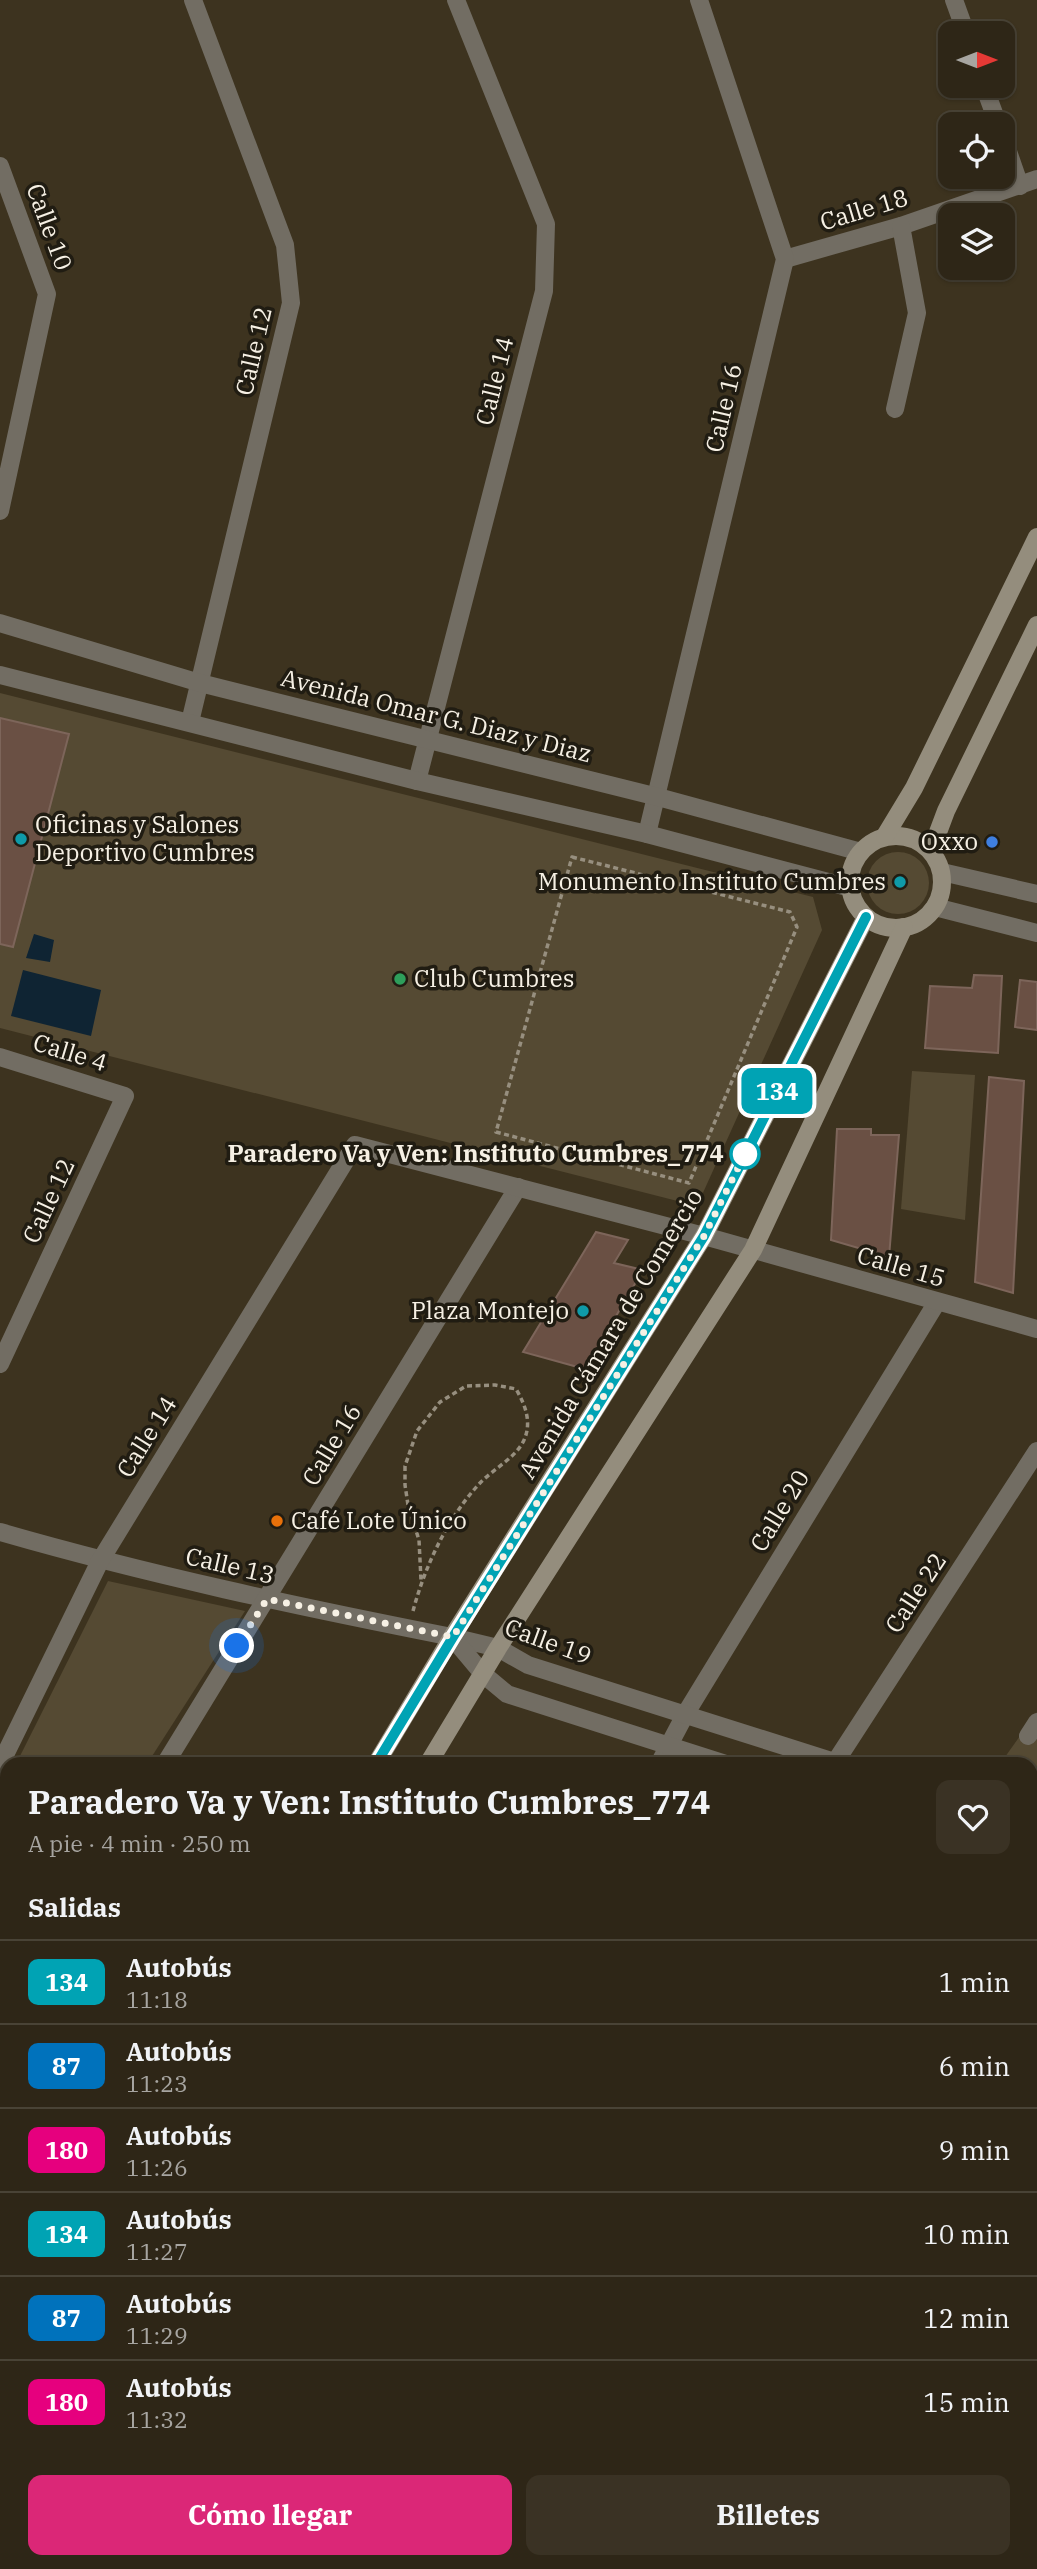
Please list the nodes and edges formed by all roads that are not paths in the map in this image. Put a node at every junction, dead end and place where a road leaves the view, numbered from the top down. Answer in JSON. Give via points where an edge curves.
{"nodes":[{"id":1,"x":193,"y":0,"type":"edge"},
{"id":2,"x":456,"y":0,"type":"edge"},
{"id":3,"x":699,"y":0,"type":"edge"},
{"id":4,"x":954,"y":0,"type":"edge"},
{"id":5,"x":962,"y":21,"type":"edge"},
{"id":6,"x":0,"y":166,"type":"edge"},
{"id":7,"x":1015,"y":172,"type":"edge"},
{"id":8,"x":1037,"y":179,"type":"edge"},
{"id":9,"x":1020,"y":186,"type":"junction"},
{"id":10,"x":901,"y":226,"type":"junction"},
{"id":11,"x":785,"y":259,"type":"junction"},
{"id":12,"x":895,"y":409,"type":"dead end"},
{"id":13,"x":0,"y":512,"type":"edge"},
{"id":14,"x":1037,"y":537,"type":"edge"},
{"id":15,"x":0,"y":623,"type":"edge"},
{"id":16,"x":1037,"y":625,"type":"edge"},
{"id":17,"x":0,"y":675,"type":"edge"},
{"id":18,"x":200,"y":682,"type":"junction"},
{"id":19,"x":190,"y":722,"type":"junction"},
{"id":20,"x":429,"y":738,"type":"junction"},
{"id":21,"x":417,"y":781,"type":"junction"},
{"id":22,"x":658,"y":797,"type":"junction"},
{"id":23,"x":647,"y":834,"type":"junction"},
{"id":24,"x":885,"y":836,"type":"junction"},
{"id":25,"x":931,"y":851,"type":"junction"},
{"id":26,"x":861,"y":852,"type":"junction"},
{"id":27,"x":942,"y":872,"type":"junction"},
{"id":28,"x":851,"y":888,"type":"junction"},
{"id":29,"x":1037,"y":894,"type":"edge"},
{"id":30,"x":935,"y":907,"type":"junction"},
{"id":31,"x":866,"y":917,"type":"junction"},
{"id":32,"x":904,"y":928,"type":"junction"},
{"id":33,"x":1037,"y":933,"type":"edge"},
{"id":34,"x":0,"y":1057,"type":"edge"},
{"id":35,"x":125,"y":1096,"type":"joint"},
{"id":36,"x":355,"y":1145,"type":"joint"},
{"id":37,"x":518,"y":1187,"type":"junction"},
{"id":38,"x":704,"y":1236,"type":"junction"},
{"id":39,"x":753,"y":1250,"type":"junction"},
{"id":40,"x":937,"y":1302,"type":"junction"},
{"id":41,"x":1037,"y":1329,"type":"edge"},
{"id":42,"x":0,"y":1364,"type":"edge"},
{"id":43,"x":1037,"y":1451,"type":"edge"},
{"id":44,"x":0,"y":1532,"type":"edge"},
{"id":45,"x":100,"y":1561,"type":"junction"},
{"id":46,"x":267,"y":1599,"type":"junction"},
{"id":47,"x":453,"y":1637,"type":"junction"},
{"id":48,"x":498,"y":1648,"type":"junction"},
{"id":49,"x":483,"y":1674,"type":"junction"},
{"id":50,"x":686,"y":1713,"type":"junction"},
{"id":51,"x":668,"y":1747,"type":"junction"},
{"id":52,"x":4,"y":1757,"type":"edge"},
{"id":53,"x":169,"y":1757,"type":"edge"},
{"id":54,"x":380,"y":1757,"type":"edge"},
{"id":55,"x":432,"y":1757,"type":"edge"},
{"id":56,"x":663,"y":1757,"type":"edge"},
{"id":57,"x":702,"y":1757,"type":"edge"},
{"id":58,"x":820,"y":1757,"type":"edge"},
{"id":59,"x":842,"y":1757,"type":"edge"}],
"edges":[{"from":1,"to":18,"type":"street","name":"Calle 12","via":[[285,245],[291,303]]},
{"from":2,"to":20,"type":"street","name":"Calle 14","via":[[546,224],[544,291]]},
{"from":3,"to":11,"type":"street"},
{"from":4,"to":5,"type":"street"},
{"from":6,"to":13,"type":"street","name":"Calle 10","via":[[47,294]]},
{"from":7,"to":9,"type":"street"},
{"from":8,"to":9,"type":"street","name":"Calle 18"},
{"from":9,"to":10,"type":"street","name":"Calle 18"},
{"from":10,"to":11,"type":"street","name":"Calle 18"},
{"from":10,"to":12,"type":"street","via":[[917,313]]},
{"from":11,"to":22,"type":"street","name":"Calle 16"},
{"from":14,"to":24,"type":"main road","via":[[914,788]]},
{"from":15,"to":18,"type":"street","name":"Avenida Omar G. Diaz y Diaz"},
{"from":16,"to":25,"type":"main road"},
{"from":17,"to":19,"type":"street"},
{"from":18,"to":19,"type":"street","name":"Calle 12"},
{"from":18,"to":20,"type":"street","name":"Avenida Omar G. Diaz y Diaz"},
{"from":19,"to":21,"type":"street"},
{"from":20,"to":21,"type":"street","name":"Calle 14"},
{"from":20,"to":22,"type":"street","name":"Avenida Omar G. Diaz y Diaz"},
{"from":21,"to":23,"type":"street"},
{"from":22,"to":23,"type":"street","name":"Calle 16"},
{"from":22,"to":26,"type":"street","name":"Avenida Omar G. Diaz y Diaz"},
{"from":23,"to":28,"type":"street"},
{"from":24,"to":25,"type":"main road","via":[[910,837]]},
{"from":24,"to":26,"type":"main road"},
{"from":25,"to":27,"type":"main road"},
{"from":26,"to":28,"type":"main road","via":[[852,869]]},
{"from":27,"to":29,"type":"street"},
{"from":27,"to":30,"type":"main road"},
{"from":28,"to":31,"type":"main road"},
{"from":30,"to":32,"type":"main road"},
{"from":30,"to":33,"type":"street"},
{"from":31,"to":32,"type":"main road","via":[[890,928]]},
{"from":31,"to":38,"type":"main road","name":"Avenida Cámara de Comercio"},
{"from":32,"to":39,"type":"main road"},
{"from":34,"to":35,"type":"street","name":"Calle 4"},
{"from":35,"to":42,"type":"street","name":"Calle 12"},
{"from":36,"to":37,"type":"street","name":"Calle 15"},
{"from":36,"to":45,"type":"street","name":"Calle 14"},
{"from":37,"to":38,"type":"street","name":"Calle 15"},
{"from":37,"to":46,"type":"street","name":"Calle 16"},
{"from":38,"to":39,"type":"street","name":"Calle 15"},
{"from":38,"to":47,"type":"main road","name":"Avenida Cámara de Comercio"},
{"from":39,"to":40,"type":"street","name":"Calle 15"},
{"from":39,"to":48,"type":"main road"},
{"from":40,"to":41,"type":"street","name":"Calle 15"},
{"from":40,"to":50,"type":"street","name":"Calle 20"},
{"from":43,"to":59,"type":"street","name":"Calle 22"},
{"from":44,"to":45,"type":"street","name":"Calle 13"},
{"from":45,"to":46,"type":"street","name":"Calle 13"},
{"from":45,"to":52,"type":"street","name":"Calle 14"},
{"from":46,"to":47,"type":"street","name":"Calle 13"},
{"from":46,"to":53,"type":"street","name":"Calle 16"},
{"from":47,"to":48,"type":"street","name":"Calle 19"},
{"from":47,"to":49,"type":"street","name":"Calle 19"},
{"from":47,"to":54,"type":"main road","name":"Avenida Cámara de Comercio"},
{"from":48,"to":49,"type":"main road"},
{"from":48,"to":50,"type":"street","name":"Calle 19","via":[[528,1665]]},
{"from":49,"to":51,"type":"street","name":"Calle 19","via":[[507,1694]]},
{"from":49,"to":55,"type":"main road"},
{"from":50,"to":51,"type":"street","name":"Calle 20"},
{"from":50,"to":58,"type":"street","name":"Calle 19"},
{"from":51,"to":56,"type":"street","name":"Calle 20"},
{"from":51,"to":57,"type":"street","name":"Calle 19"}]}
